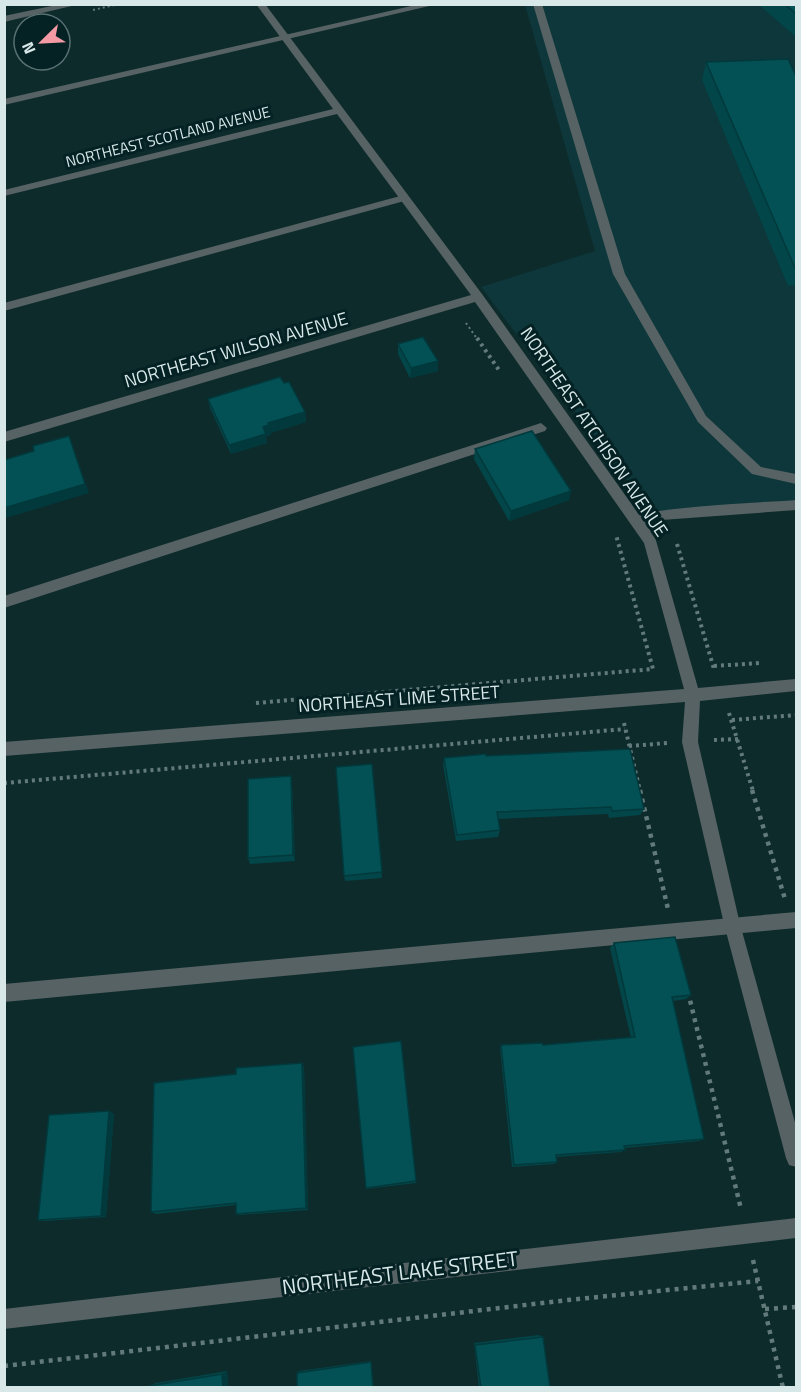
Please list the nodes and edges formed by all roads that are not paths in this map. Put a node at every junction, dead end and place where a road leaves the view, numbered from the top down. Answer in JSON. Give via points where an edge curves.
{"nodes":[{"id":1,"x":76,"y":4,"type":"edge"},
{"id":2,"x":260,"y":4,"type":"edge"},
{"id":3,"x":434,"y":4,"type":"edge"},
{"id":4,"x":537,"y":4,"type":"edge"},
{"id":5,"x":4,"y":19,"type":"edge"},
{"id":6,"x":286,"y":39,"type":"junction"},
{"id":7,"x":4,"y":102,"type":"edge"},
{"id":8,"x":339,"y":111,"type":"junction"},
{"id":9,"x":4,"y":193,"type":"edge"},
{"id":10,"x":404,"y":198,"type":"junction"},
{"id":11,"x":478,"y":297,"type":"junction"},
{"id":12,"x":4,"y":307,"type":"edge"},
{"id":13,"x":541,"y":428,"type":"dead end"},
{"id":14,"x":4,"y":437,"type":"edge"},
{"id":15,"x":796,"y":479,"type":"edge"},
{"id":16,"x":796,"y":505,"type":"edge"},
{"id":17,"x":635,"y":520,"type":"junction"},
{"id":18,"x":4,"y":602,"type":"edge"},
{"id":19,"x":796,"y":685,"type":"edge"},
{"id":20,"x":693,"y":695,"type":"junction"},
{"id":21,"x":4,"y":749,"type":"edge"},
{"id":22,"x":796,"y":920,"type":"edge"},
{"id":23,"x":732,"y":924,"type":"junction"},
{"id":24,"x":4,"y":993,"type":"edge"},
{"id":25,"x":796,"y":1158,"type":"edge"},
{"id":26,"x":796,"y":1228,"type":"edge"},
{"id":27,"x":4,"y":1319,"type":"edge"}],
"edges":[{"from":1,"to":5,"type":"street"},
{"from":2,"to":6,"type":"street","name":"NORTHEAST ATCHISON AVENUE"},
{"from":3,"to":6,"type":"street"},
{"from":4,"to":15,"type":"street","via":[[619,274],[702,419],[757,471]]},
{"from":6,"to":7,"type":"street"},
{"from":6,"to":8,"type":"street","name":"NORTHEAST ATCHISON AVENUE"},
{"from":8,"to":9,"type":"street","name":"NORTHEAST SCOTLAND AVENUE"},
{"from":8,"to":10,"type":"street","name":"NORTHEAST ATCHISON AVENUE"},
{"from":10,"to":11,"type":"street","name":"NORTHEAST ATCHISON AVENUE"},
{"from":10,"to":12,"type":"street"},
{"from":11,"to":14,"type":"street","name":"NORTHEAST WILSON AVENUE"},
{"from":11,"to":17,"type":"street","name":"NORTHEAST ATCHISON AVENUE"},
{"from":13,"to":18,"type":"street"},
{"from":16,"to":17,"type":"street"},
{"from":17,"to":20,"type":"street","name":"NORTHEAST ATCHISON AVENUE","via":[[650,541]]},
{"from":19,"to":20,"type":"street","name":"NORTHEAST LIME STREET"},
{"from":20,"to":21,"type":"street","name":"NORTHEAST LIME STREET"},
{"from":20,"to":23,"type":"street","name":"NORTHEAST ATCHISON AVENUE","via":[[690,742]]},
{"from":22,"to":23,"type":"street"},
{"from":23,"to":24,"type":"street"},
{"from":23,"to":25,"type":"street","name":"NORTHEAST ATCHISON AVENUE"},
{"from":26,"to":27,"type":"street","name":"NORTHEAST LAKE STREET"}]}
